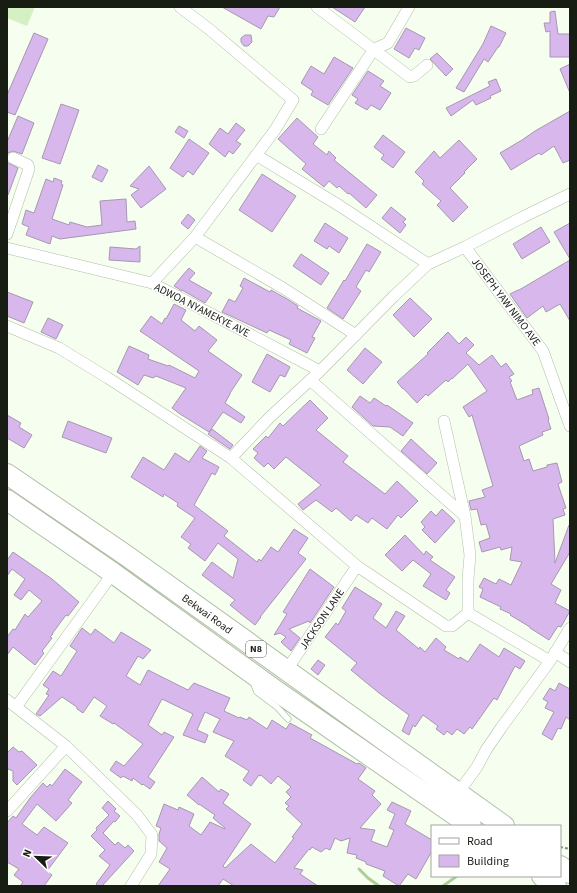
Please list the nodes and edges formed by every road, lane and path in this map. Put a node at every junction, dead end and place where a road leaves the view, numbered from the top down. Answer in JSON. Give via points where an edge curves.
{"nodes":[{"id":1,"x":180,"y":7,"type":"edge"},
{"id":2,"x":317,"y":7,"type":"edge"},
{"id":3,"x":409,"y":7,"type":"edge"},
{"id":4,"x":374,"y":49,"type":"junction"},
{"id":5,"x":428,"y":65,"type":"dead end"},
{"id":6,"x":321,"y":130,"type":"dead end"},
{"id":7,"x":256,"y":156,"type":"junction"},
{"id":8,"x":13,"y":158,"type":"dead end"},
{"id":9,"x":570,"y":194,"type":"edge"},
{"id":10,"x":7,"y":234,"type":"edge"},
{"id":11,"x":195,"y":237,"type":"junction"},
{"id":12,"x":465,"y":247,"type":"junction"},
{"id":13,"x":7,"y":248,"type":"edge"},
{"id":14,"x":428,"y":264,"type":"junction"},
{"id":15,"x":152,"y":284,"type":"junction"},
{"id":16,"x":7,"y":326,"type":"edge"},
{"id":17,"x":356,"y":335,"type":"junction"},
{"id":18,"x":320,"y":371,"type":"junction"},
{"id":19,"x":310,"y":380,"type":"junction"},
{"id":20,"x":444,"y":421,"type":"dead end"},
{"id":21,"x":570,"y":426,"type":"edge"},
{"id":22,"x":231,"y":458,"type":"junction"},
{"id":23,"x":7,"y":474,"type":"edge"},
{"id":24,"x":7,"y":500,"type":"edge"},
{"id":25,"x":465,"y":516,"type":"junction"},
{"id":26,"x":357,"y":566,"type":"junction"},
{"id":27,"x":113,"y":573,"type":"junction"},
{"id":28,"x":468,"y":613,"type":"junction"},
{"id":29,"x":570,"y":628,"type":"edge"},
{"id":30,"x":553,"y":657,"type":"junction"},
{"id":31,"x":570,"y":662,"type":"edge"},
{"id":32,"x":247,"y":669,"type":"junction"},
{"id":33,"x":286,"y":671,"type":"junction"},
{"id":34,"x":7,"y":700,"type":"edge"},
{"id":35,"x":16,"y":707,"type":"junction"},
{"id":36,"x":288,"y":718,"type":"dead end"},
{"id":37,"x":66,"y":746,"type":"junction"},
{"id":38,"x":458,"y":793,"type":"junction"},
{"id":39,"x":7,"y":811,"type":"edge"},
{"id":40,"x":476,"y":821,"type":"edge"},
{"id":41,"x":498,"y":825,"type":"edge"},
{"id":42,"x":561,"y":867,"type":"edge"},
{"id":43,"x":570,"y":874,"type":"edge"},
{"id":44,"x":543,"y":877,"type":"edge"},
{"id":45,"x":131,"y":886,"type":"edge"},
{"id":46,"x":556,"y":886,"type":"edge"}],
"edges":[{"from":1,"to":7,"type":"street","via":[[293,100]]},
{"from":2,"to":4,"type":"street"},
{"from":3,"to":4,"type":"street","via":[[388,43]]},
{"from":4,"to":5,"type":"street","via":[[410,77]]},
{"from":4,"to":6,"type":"street"},
{"from":7,"to":11,"type":"street"},
{"from":7,"to":14,"type":"street","via":[[340,206]]},
{"from":8,"to":10,"type":"street","via":[[28,165],[29,169]]},
{"from":9,"to":12,"type":"street"},
{"from":11,"to":15,"type":"street"},
{"from":11,"to":17,"type":"street","via":[[283,288]]},
{"from":12,"to":14,"type":"street"},
{"from":12,"to":21,"type":"street","name":"JOSEPH YAW NIMO AVE","via":[[543,351]]},
{"from":13,"to":15,"type":"street","name":"ADWOA NYAMEKYE AVE"},
{"from":14,"to":17,"type":"street"},
{"from":15,"to":18,"type":"street","name":"ADWOA NYAMEKYE AVE"},
{"from":16,"to":22,"type":"street","via":[[59,348]]},
{"from":17,"to":18,"type":"street"},
{"from":18,"to":19,"type":"street"},
{"from":19,"to":22,"type":"street"},
{"from":19,"to":25,"type":"street"},
{"from":20,"to":25,"type":"street"},
{"from":22,"to":26,"type":"street"},
{"from":23,"to":33,"type":"highway","name":"Bekwai Road","number":"N8","via":[[127,556]]},
{"from":24,"to":27,"type":"highway","name":"Bekwai Road","number":"N8"},
{"from":25,"to":28,"type":"street","via":[[470,555]]},
{"from":26,"to":28,"type":"street","via":[[446,626],[452,626]]},
{"from":26,"to":33,"type":"street","name":"JACKSON LANE"},
{"from":27,"to":32,"type":"highway","name":"Bekwai Road","number":"N8"},
{"from":27,"to":35,"type":"street"},
{"from":28,"to":30,"type":"street"},
{"from":29,"to":30,"type":"street"},
{"from":30,"to":31,"type":"street"},
{"from":30,"to":38,"type":"street"},
{"from":32,"to":36,"type":"lane","via":[[257,692]]},
{"from":32,"to":40,"type":"highway","name":"Bekwai Road","number":"N8"},
{"from":33,"to":38,"type":"highway","name":"Bekwai Road","number":"N8"},
{"from":34,"to":35,"type":"street"},
{"from":35,"to":37,"type":"street"},
{"from":37,"to":39,"type":"street"},
{"from":37,"to":45,"type":"street","via":[[137,815],[152,835],[151,854]]},
{"from":38,"to":40,"type":"highway","name":"Bekwai Road","number":"N8"},
{"from":40,"to":41,"type":"highway","name":"Bekwai Road","number":"N8"},
{"from":42,"to":43,"type":"highway"},
{"from":44,"to":46,"type":"highway"}]}
